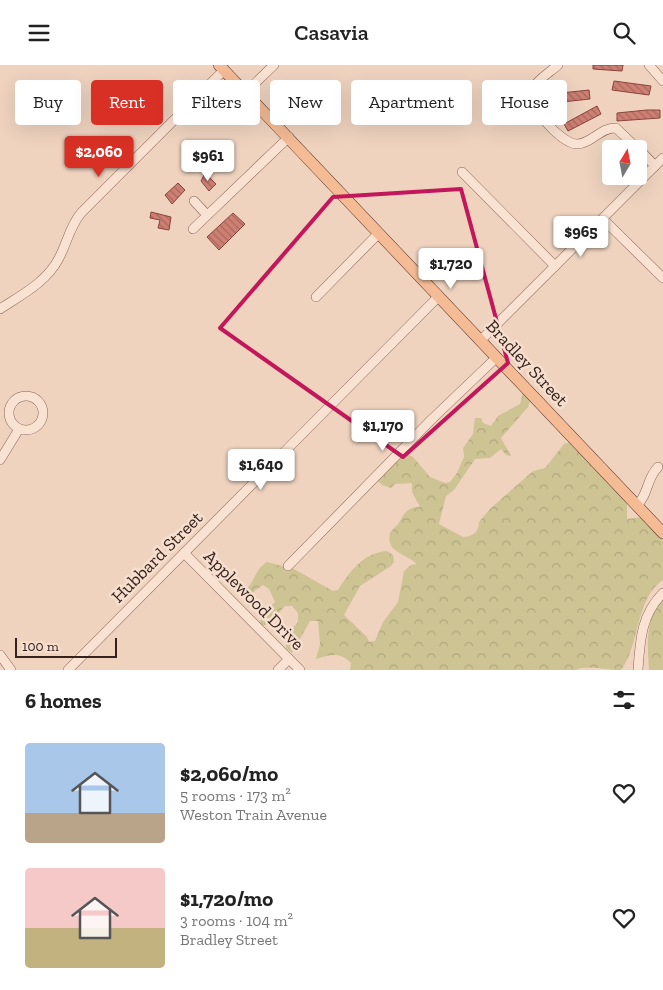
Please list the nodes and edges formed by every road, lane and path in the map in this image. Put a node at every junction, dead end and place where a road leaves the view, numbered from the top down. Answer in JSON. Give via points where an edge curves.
{"nodes":[{"id":1,"x":274,"y":65,"type":"edge"},
{"id":2,"x":558,"y":65,"type":"edge"},
{"id":3,"x":649,"y":65,"type":"edge"},
{"id":4,"x":222,"y":68,"type":"edge"},
{"id":5,"x":234,"y":80,"type":"edge"},
{"id":6,"x":258,"y":80,"type":"edge"},
{"id":7,"x":663,"y":81,"type":"edge"},
{"id":8,"x":260,"y":107,"type":"edge"},
{"id":9,"x":289,"y":137,"type":"junction"},
{"id":10,"x":628,"y":140,"type":"edge"},
{"id":11,"x":663,"y":158,"type":"edge"},
{"id":12,"x":648,"y":159,"type":"edge"},
{"id":13,"x":655,"y":166,"type":"junction"},
{"id":14,"x":462,"y":171,"type":"dead end"},
{"id":15,"x":194,"y":201,"type":"dead end"},
{"id":16,"x":207,"y":215,"type":"junction"},
{"id":17,"x":603,"y":219,"type":"junction"},
{"id":18,"x":193,"y":229,"type":"dead end"},
{"id":19,"x":379,"y":233,"type":"junction"},
{"id":20,"x":556,"y":266,"type":"junction"},
{"id":21,"x":663,"y":278,"type":"edge"},
{"id":22,"x":439,"y":296,"type":"junction"},
{"id":23,"x":316,"y":297,"type":"dead end"},
{"id":24,"x":0,"y":309,"type":"edge"},
{"id":25,"x":481,"y":340,"type":"junction"},
{"id":26,"x":497,"y":357,"type":"junction"},
{"id":27,"x":19,"y":429,"type":"dead end"},
{"id":28,"x":0,"y":460,"type":"edge"},
{"id":29,"x":658,"y":467,"type":"dead end"},
{"id":30,"x":637,"y":505,"type":"junction"},
{"id":31,"x":663,"y":533,"type":"edge"},
{"id":32,"x":184,"y":553,"type":"junction"},
{"id":33,"x":288,"y":566,"type":"dead end"},
{"id":34,"x":663,"y":593,"type":"edge"},
{"id":35,"x":0,"y":655,"type":"edge"},
{"id":36,"x":289,"y":659,"type":"junction"},
{"id":37,"x":11,"y":670,"type":"edge"},
{"id":38,"x":68,"y":670,"type":"edge"},
{"id":39,"x":278,"y":670,"type":"edge"},
{"id":40,"x":300,"y":670,"type":"edge"},
{"id":41,"x":638,"y":670,"type":"edge"}],
"edges":[{"from":1,"to":6,"type":"street"},
{"from":2,"to":10,"type":"street","via":[[535,86],[531,96],[533,105],[556,134],[567,142],[578,144],[606,130],[616,129]]},
{"from":3,"to":7,"type":"street"},
{"from":4,"to":5,"type":"main road","name":"Bradley Street"},
{"from":4,"to":24,"type":"street","via":[[81,213],[59,258],[47,274]]},
{"from":8,"to":9,"type":"main road","name":"Bradley Street"},
{"from":9,"to":16,"type":"street"},
{"from":9,"to":19,"type":"main road","name":"Bradley Street"},
{"from":11,"to":13,"type":"street"},
{"from":12,"to":13,"type":"street"},
{"from":13,"to":17,"type":"street"},
{"from":14,"to":20,"type":"street"},
{"from":15,"to":16,"type":"street"},
{"from":16,"to":18,"type":"street"},
{"from":17,"to":20,"type":"street"},
{"from":17,"to":21,"type":"street"},
{"from":19,"to":22,"type":"main road","name":"Bradley Street"},
{"from":19,"to":23,"type":"street"},
{"from":20,"to":25,"type":"street"},
{"from":22,"to":25,"type":"main road","name":"Bradley Street"},
{"from":22,"to":32,"type":"street","name":"Hubbard Street"},
{"from":25,"to":26,"type":"main road","name":"Bradley Street"},
{"from":26,"to":30,"type":"main road","name":"Bradley Street"},
{"from":26,"to":33,"type":"street"},
{"from":27,"to":28,"type":"street"},
{"from":29,"to":30,"type":"street","via":[[649,479],[645,497]]},
{"from":30,"to":31,"type":"main road","name":"Bradley Street"},
{"from":32,"to":36,"type":"street","name":"Applewood Drive"},
{"from":32,"to":38,"type":"street","name":"Hubbard Street"},
{"from":34,"to":41,"type":"street","via":[[652,606],[642,627]]},
{"from":35,"to":37,"type":"street"},
{"from":36,"to":39,"type":"street"},
{"from":36,"to":40,"type":"street","name":"Applewood Drive"}]}
